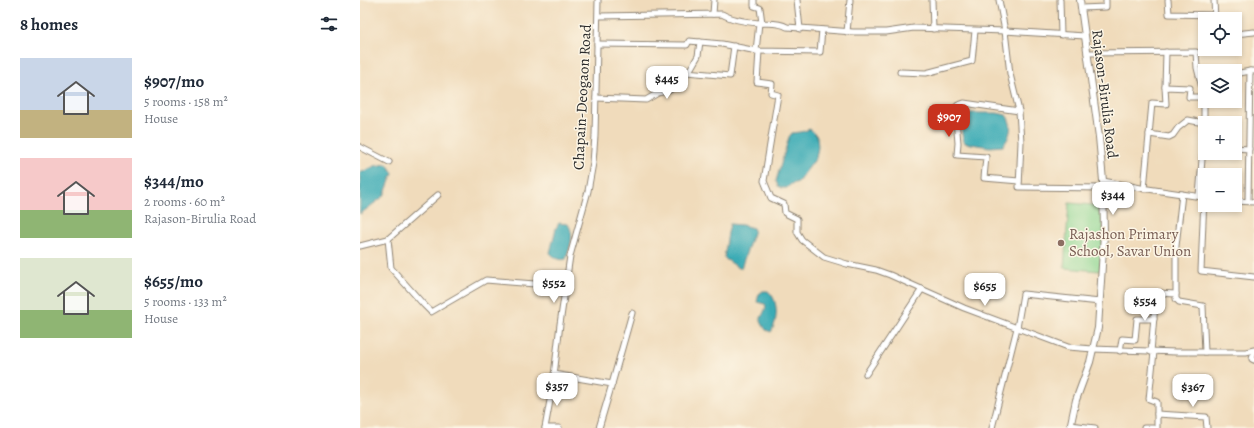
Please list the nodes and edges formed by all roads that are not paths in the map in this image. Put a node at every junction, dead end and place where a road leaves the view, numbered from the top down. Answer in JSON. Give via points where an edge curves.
{"nodes":[{"id":1,"x":598,"y":0,"type":"edge"},
{"id":2,"x":714,"y":0,"type":"edge"},
{"id":3,"x":754,"y":0,"type":"edge"},
{"id":4,"x":797,"y":0,"type":"edge"},
{"id":5,"x":850,"y":0,"type":"edge"},
{"id":6,"x":932,"y":0,"type":"edge"},
{"id":7,"x":999,"y":0,"type":"edge"},
{"id":8,"x":1060,"y":0,"type":"edge"},
{"id":9,"x":1080,"y":0,"type":"edge"},
{"id":10,"x":1106,"y":0,"type":"edge"},
{"id":11,"x":1168,"y":0,"type":"edge"},
{"id":12,"x":1214,"y":0,"type":"edge"},
{"id":13,"x":1081,"y":8,"type":"junction"},
{"id":14,"x":1215,"y":12,"type":"edge"},
{"id":15,"x":713,"y":14,"type":"junction"},
{"id":16,"x":598,"y":16,"type":"junction"},
{"id":17,"x":1198,"y":16,"type":"edge"},
{"id":18,"x":760,"y":23,"type":"junction"},
{"id":19,"x":800,"y":29,"type":"junction"},
{"id":20,"x":933,"y":29,"type":"junction"},
{"id":21,"x":822,"y":30,"type":"junction"},
{"id":22,"x":974,"y":31,"type":"junction"},
{"id":23,"x":1005,"y":31,"type":"junction"},
{"id":24,"x":847,"y":32,"type":"junction"},
{"id":25,"x":1254,"y":32,"type":"edge"},
{"id":26,"x":1242,"y":33,"type":"edge"},
{"id":27,"x":1062,"y":35,"type":"junction"},
{"id":28,"x":1085,"y":36,"type":"junction"},
{"id":29,"x":700,"y":42,"type":"junction"},
{"id":30,"x":597,"y":44,"type":"junction"},
{"id":31,"x":734,"y":46,"type":"junction"},
{"id":32,"x":758,"y":51,"type":"junction"},
{"id":33,"x":1166,"y":52,"type":"junction"},
{"id":34,"x":1087,"y":53,"type":"junction"},
{"id":35,"x":1198,"y":70,"type":"edge"},
{"id":36,"x":1252,"y":71,"type":"edge"},
{"id":37,"x":686,"y":72,"type":"junction"},
{"id":38,"x":900,"y":72,"type":"dead end"},
{"id":39,"x":1242,"y":73,"type":"edge"},
{"id":40,"x":1165,"y":88,"type":"junction"},
{"id":41,"x":1198,"y":97,"type":"edge"},
{"id":42,"x":596,"y":98,"type":"junction"},
{"id":43,"x":1019,"y":111,"type":"junction"},
{"id":44,"x":1198,"y":122,"type":"edge"},
{"id":45,"x":1149,"y":134,"type":"junction"},
{"id":46,"x":360,"y":147,"type":"edge"},
{"id":47,"x":1242,"y":148,"type":"edge"},
{"id":48,"x":1249,"y":149,"type":"junction"},
{"id":49,"x":389,"y":162,"type":"dead end"},
{"id":50,"x":1019,"y":181,"type":"junction"},
{"id":51,"x":1103,"y":184,"type":"junction"},
{"id":52,"x":1144,"y":188,"type":"junction"},
{"id":53,"x":1182,"y":194,"type":"junction"},
{"id":54,"x":438,"y":195,"type":"dead end"},
{"id":55,"x":1198,"y":196,"type":"edge"},
{"id":56,"x":1242,"y":201,"type":"edge"},
{"id":57,"x":1248,"y":201,"type":"junction"},
{"id":58,"x":1254,"y":202,"type":"edge"},
{"id":59,"x":1203,"y":212,"type":"edge"},
{"id":60,"x":388,"y":239,"type":"junction"},
{"id":61,"x":360,"y":246,"type":"edge"},
{"id":62,"x":1254,"y":277,"type":"edge"},
{"id":63,"x":922,"y":289,"type":"junction"},
{"id":64,"x":565,"y":290,"type":"junction"},
{"id":65,"x":1176,"y":294,"type":"junction"},
{"id":66,"x":1100,"y":302,"type":"junction"},
{"id":67,"x":632,"y":313,"type":"dead end"},
{"id":68,"x":1154,"y":319,"type":"junction"},
{"id":69,"x":1017,"y":328,"type":"junction"},
{"id":70,"x":1093,"y":349,"type":"junction"},
{"id":71,"x":1120,"y":351,"type":"junction"},
{"id":72,"x":1254,"y":351,"type":"edge"},
{"id":73,"x":1152,"y":352,"type":"junction"},
{"id":74,"x":1205,"y":352,"type":"junction"},
{"id":75,"x":1254,"y":360,"type":"edge"},
{"id":76,"x":554,"y":374,"type":"junction"},
{"id":77,"x":866,"y":374,"type":"dead end"},
{"id":78,"x":612,"y":384,"type":"junction"},
{"id":79,"x":1157,"y":414,"type":"junction"},
{"id":80,"x":1070,"y":427,"type":"edge"},
{"id":81,"x":545,"y":428,"type":"edge"},
{"id":82,"x":559,"y":428,"type":"edge"},
{"id":83,"x":599,"y":428,"type":"edge"},
{"id":84,"x":992,"y":428,"type":"edge"},
{"id":85,"x":1095,"y":428,"type":"edge"},
{"id":86,"x":1144,"y":428,"type":"edge"},
{"id":87,"x":1153,"y":428,"type":"edge"},
{"id":88,"x":1157,"y":428,"type":"edge"},
{"id":89,"x":1207,"y":428,"type":"edge"}],
"edges":[{"from":1,"to":16,"type":"street","name":"Chapain-Deogaon Road"},
{"from":2,"to":15,"type":"street"},
{"from":3,"to":18,"type":"street","via":[[754,6],[760,8]]},
{"from":4,"to":19,"type":"street"},
{"from":5,"to":24,"type":"street"},
{"from":6,"to":20,"type":"street"},
{"from":7,"to":23,"type":"street"},
{"from":8,"to":27,"type":"street"},
{"from":9,"to":13,"type":"street","name":"Rajason-Birulia Road"},
{"from":10,"to":13,"type":"street","via":[[1106,7]]},
{"from":11,"to":17,"type":"street","via":[[1169,14]]},
{"from":12,"to":14,"type":"street"},
{"from":13,"to":28,"type":"street","name":"Rajason-Birulia Road"},
{"from":15,"to":16,"type":"street"},
{"from":15,"to":18,"type":"street"},
{"from":16,"to":30,"type":"street","name":"Chapain-Deogaon Road"},
{"from":18,"to":19,"type":"street","via":[[781,24]]},
{"from":18,"to":32,"type":"street"},
{"from":19,"to":21,"type":"street"},
{"from":20,"to":22,"type":"street"},
{"from":20,"to":24,"type":"street"},
{"from":21,"to":24,"type":"street"},
{"from":21,"to":32,"type":"street","via":[[820,52]]},
{"from":22,"to":23,"type":"street"},
{"from":22,"to":38,"type":"street","via":[[972,61],[926,73]]},
{"from":23,"to":27,"type":"street"},
{"from":23,"to":43,"type":"street","via":[[1010,74]]},
{"from":25,"to":26,"type":"street"},
{"from":27,"to":28,"type":"street"},
{"from":28,"to":34,"type":"street","name":"Rajason-Birulia Road"},
{"from":29,"to":30,"type":"street","via":[[689,41],[687,45]]},
{"from":29,"to":31,"type":"street"},
{"from":29,"to":37,"type":"street","via":[[698,56]]},
{"from":30,"to":42,"type":"street","name":"Chapain-Deogaon Road"},
{"from":31,"to":32,"type":"street"},
{"from":31,"to":37,"type":"street","via":[[730,76]]},
{"from":32,"to":63,"type":"street","via":[[756,82],[772,84],[771,93],[778,95],[764,181],[771,198],[784,204],[785,213],[797,218],[797,232],[802,240],[824,257],[876,270]]},
{"from":33,"to":34,"type":"street"},
{"from":33,"to":35,"type":"street","via":[[1196,52]]},
{"from":33,"to":40,"type":"street"},
{"from":34,"to":51,"type":"street","name":"Rajason-Birulia Road"},
{"from":36,"to":39,"type":"street"},
{"from":36,"to":48,"type":"street"},
{"from":37,"to":42,"type":"street","via":[[670,90],[646,100]]},
{"from":40,"to":41,"type":"street","via":[[1190,88],[1189,97]]},
{"from":40,"to":45,"type":"street","via":[[1166,104],[1152,103]]},
{"from":42,"to":64,"type":"street","name":"Chapain-Deogaon Road","via":[[593,163],[570,256]]},
{"from":43,"to":50,"type":"street"},
{"from":43,"to":50,"type":"street","via":[[964,104],[955,108],[957,154],[986,157],[984,178]]},
{"from":44,"to":45,"type":"street","via":[[1188,120],[1169,137]]},
{"from":45,"to":52,"type":"street"},
{"from":46,"to":49,"type":"street"},
{"from":47,"to":48,"type":"street"},
{"from":48,"to":57,"type":"street"},
{"from":50,"to":51,"type":"street","via":[[1019,187]]},
{"from":51,"to":52,"type":"street"},
{"from":51,"to":66,"type":"street","name":"Rajason-Birulia Road","via":[[1104,234]]},
{"from":52,"to":53,"type":"street"},
{"from":53,"to":55,"type":"street"},
{"from":53,"to":65,"type":"street","via":[[1176,246]]},
{"from":54,"to":60,"type":"street"},
{"from":56,"to":57,"type":"street"},
{"from":57,"to":58,"type":"street"},
{"from":59,"to":62,"type":"street","via":[[1201,271]]},
{"from":60,"to":61,"type":"street"},
{"from":60,"to":64,"type":"street","via":[[391,268],[431,312],[486,280],[535,284]]},
{"from":63,"to":69,"type":"street"},
{"from":63,"to":77,"type":"street"},
{"from":64,"to":76,"type":"street","name":"Chapain-Deogaon Road"},
{"from":65,"to":68,"type":"street","via":[[1156,293]]},
{"from":65,"to":74,"type":"street","via":[[1179,302],[1203,306]]},
{"from":66,"to":69,"type":"street","via":[[1022,294]]},
{"from":66,"to":70,"type":"street","name":"Rajason-Birulia Road"},
{"from":67,"to":78,"type":"street"},
{"from":68,"to":71,"type":"street","via":[[1137,319],[1135,340],[1122,339]]},
{"from":68,"to":73,"type":"street"},
{"from":69,"to":70,"type":"street","via":[[1068,347]]},
{"from":69,"to":84,"type":"street"},
{"from":70,"to":71,"type":"street"},
{"from":70,"to":80,"type":"street","name":"Rajason-Birulia Road"},
{"from":71,"to":73,"type":"street"},
{"from":72,"to":74,"type":"street"},
{"from":72,"to":75,"type":"street"},
{"from":73,"to":74,"type":"street"},
{"from":73,"to":79,"type":"street","via":[[1149,399],[1157,402]]},
{"from":76,"to":78,"type":"street"},
{"from":76,"to":81,"type":"street","name":"Chapain-Deogaon Road"},
{"from":78,"to":83,"type":"street"},
{"from":79,"to":88,"type":"street"},
{"from":79,"to":89,"type":"street","via":[[1206,417]]},
{"from":80,"to":85,"type":"street"},
{"from":81,"to":82,"type":"street"},
{"from":86,"to":87,"type":"street"}]}
